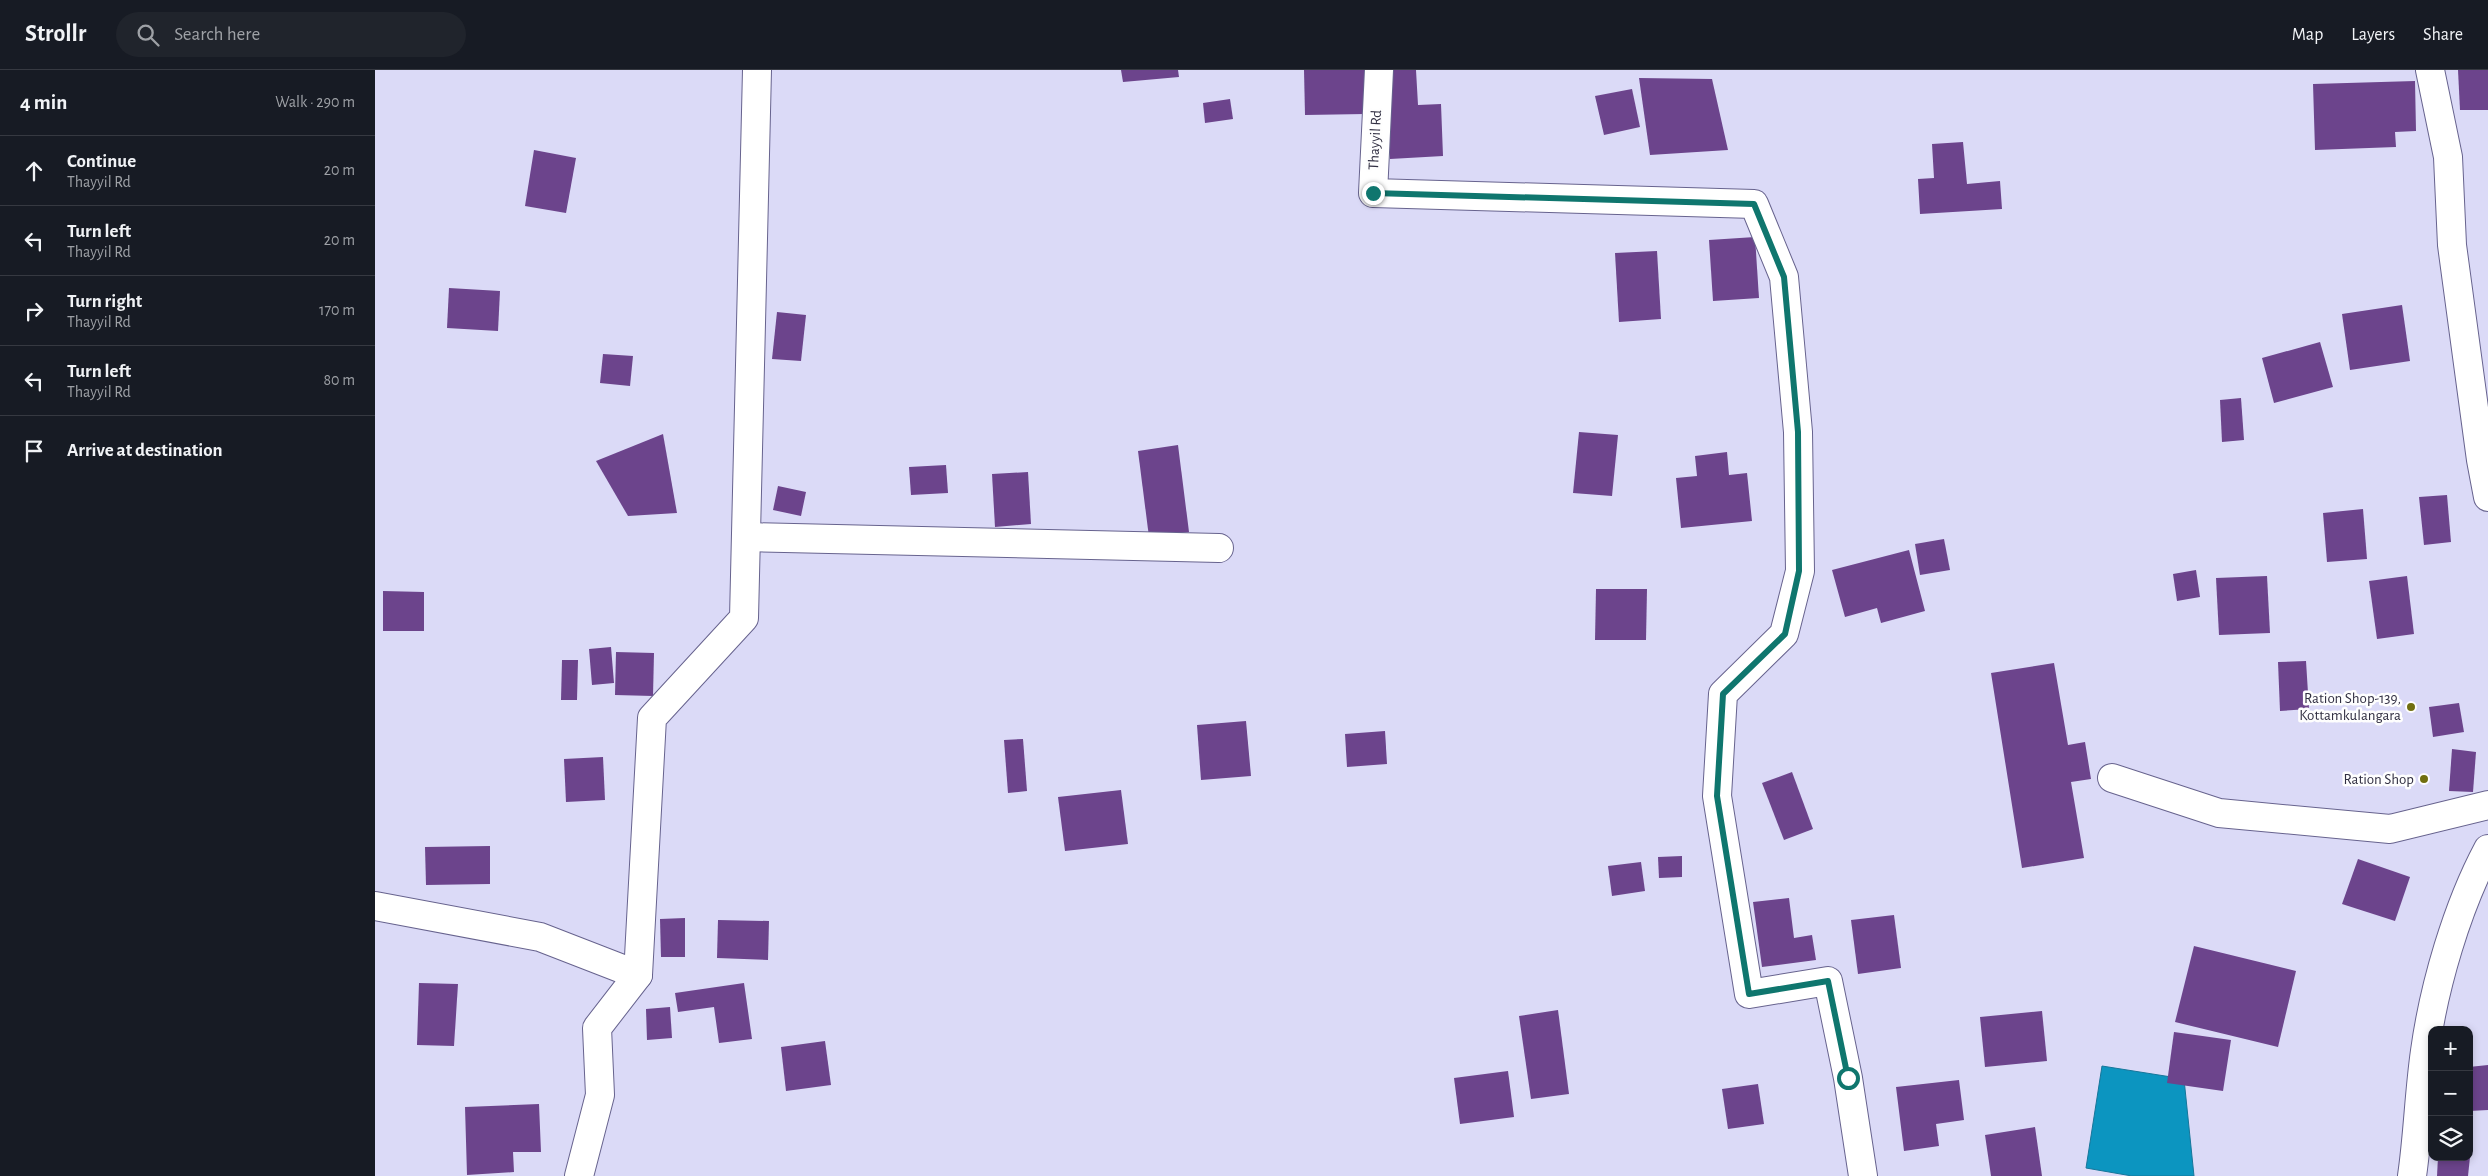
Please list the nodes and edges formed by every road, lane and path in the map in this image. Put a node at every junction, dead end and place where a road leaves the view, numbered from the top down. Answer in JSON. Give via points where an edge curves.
{"nodes":[{"id":1,"x":757,"y":70,"type":"edge"},
{"id":2,"x":1379,"y":70,"type":"edge"},
{"id":3,"x":2430,"y":70,"type":"edge"},
{"id":4,"x":2488,"y":497,"type":"edge"},
{"id":5,"x":745,"y":537,"type":"junction"},
{"id":6,"x":1219,"y":548,"type":"dead end"},
{"id":7,"x":2112,"y":778,"type":"dead end"},
{"id":8,"x":2488,"y":804,"type":"edge"},
{"id":9,"x":2488,"y":849,"type":"edge"},
{"id":10,"x":375,"y":906,"type":"edge"},
{"id":11,"x":638,"y":975,"type":"junction"},
{"id":12,"x":579,"y":1176,"type":"edge"},
{"id":13,"x":1863,"y":1176,"type":"edge"},
{"id":14,"x":2412,"y":1176,"type":"edge"}],
"edges":[{"from":1,"to":5,"type":"street"},
{"from":2,"to":13,"type":"street","name":"Thayyil Rd","via":[[1373,193],[1754,204],[1784,277],[1798,432],[1799,571],[1785,634],[1723,694],[1717,796],[1749,994],[1828,981],[1848,1078]]},
{"from":3,"to":4,"type":"street","via":[[2448,157],[2455,273]]},
{"from":5,"to":6,"type":"street"},
{"from":5,"to":11,"type":"street","via":[[744,618],[652,718]]},
{"from":7,"to":8,"type":"street","via":[[2219,813],[2390,829]]},
{"from":9,"to":14,"type":"street","via":[[2439,979],[2425,1052]]},
{"from":10,"to":11,"type":"street","via":[[540,937]]},
{"from":11,"to":12,"type":"street","via":[[597,1028],[599,1095]]}]}
